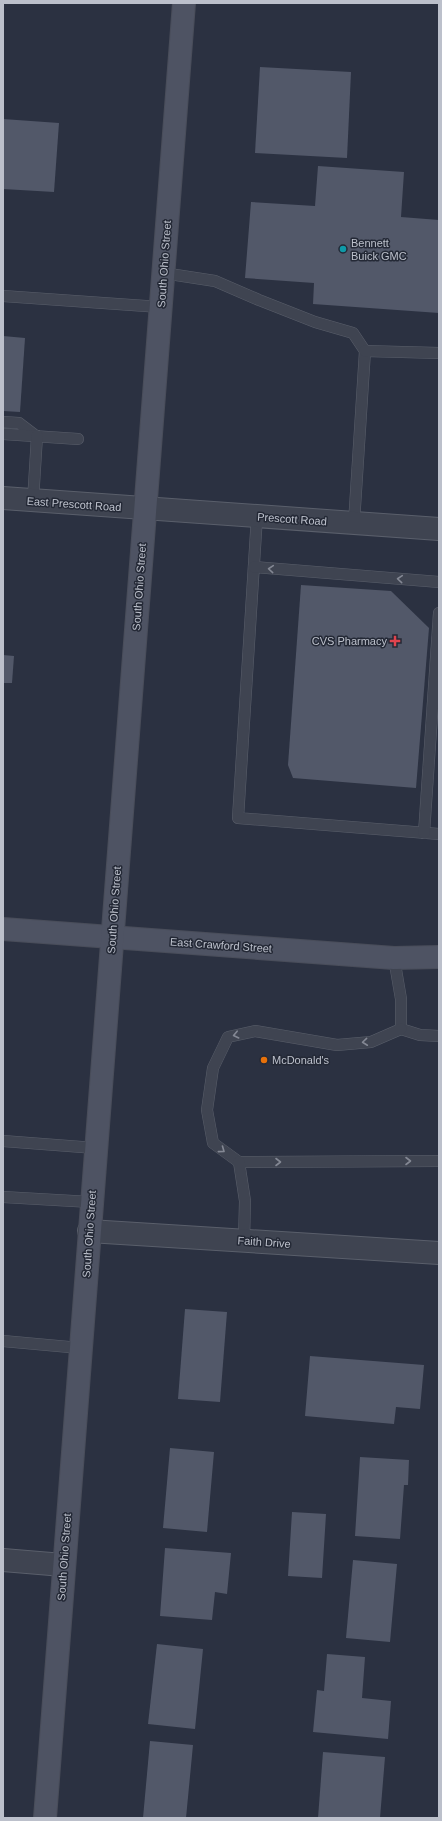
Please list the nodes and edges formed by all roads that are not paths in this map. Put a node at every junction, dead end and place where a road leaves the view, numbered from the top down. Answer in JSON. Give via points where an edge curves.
{"nodes":[{"id":1,"x":184,"y":3,"type":"edge"},
{"id":2,"x":163,"y":273,"type":"junction"},
{"id":3,"x":3,"y":296,"type":"edge"},
{"id":4,"x":160,"y":306,"type":"junction"},
{"id":5,"x":365,"y":351,"type":"junction"},
{"id":6,"x":439,"y":353,"type":"edge"},
{"id":7,"x":3,"y":422,"type":"edge"},
{"id":8,"x":3,"y":434,"type":"edge"},
{"id":9,"x":36,"y":436,"type":"junction"},
{"id":10,"x":78,"y":439,"type":"dead end"},
{"id":11,"x":3,"y":498,"type":"edge"},
{"id":12,"x":33,"y":501,"type":"junction"},
{"id":13,"x":145,"y":509,"type":"junction"},
{"id":14,"x":257,"y":516,"type":"junction"},
{"id":15,"x":354,"y":523,"type":"junction"},
{"id":16,"x":439,"y":529,"type":"edge"},
{"id":17,"x":254,"y":567,"type":"junction"},
{"id":18,"x":439,"y":582,"type":"edge"},
{"id":19,"x":439,"y":613,"type":"edge"},
{"id":20,"x":424,"y":833,"type":"junction"},
{"id":21,"x":439,"y":834,"type":"edge"},
{"id":22,"x":3,"y":929,"type":"edge"},
{"id":23,"x":111,"y":938,"type":"junction"},
{"id":24,"x":439,"y":957,"type":"edge"},
{"id":25,"x":394,"y":958,"type":"junction"},
{"id":26,"x":401,"y":1029,"type":"junction"},
{"id":27,"x":439,"y":1036,"type":"edge"},
{"id":28,"x":3,"y":1141,"type":"edge"},
{"id":29,"x":95,"y":1148,"type":"junction"},
{"id":30,"x":439,"y":1161,"type":"edge"},
{"id":31,"x":239,"y":1162,"type":"junction"},
{"id":32,"x":3,"y":1197,"type":"edge"},
{"id":33,"x":91,"y":1202,"type":"junction"},
{"id":34,"x":89,"y":1231,"type":"junction"},
{"id":35,"x":244,"y":1241,"type":"junction"},
{"id":36,"x":439,"y":1254,"type":"edge"},
{"id":37,"x":3,"y":1341,"type":"edge"},
{"id":38,"x":80,"y":1348,"type":"junction"},
{"id":39,"x":3,"y":1560,"type":"edge"},
{"id":40,"x":63,"y":1565,"type":"junction"},
{"id":41,"x":45,"y":1818,"type":"edge"}],
"edges":[{"from":1,"to":2,"type":"main road","name":"South Ohio Street"},
{"from":2,"to":4,"type":"main road","name":"South Ohio Street"},
{"from":2,"to":5,"type":"lane","via":[[215,281],[315,322],[353,333]]},
{"from":3,"to":4,"type":"lane"},
{"from":4,"to":13,"type":"main road","name":"South Ohio Street"},
{"from":5,"to":6,"type":"lane"},
{"from":5,"to":15,"type":"lane"},
{"from":7,"to":9,"type":"lane","via":[[19,423]]},
{"from":8,"to":9,"type":"lane"},
{"from":9,"to":10,"type":"lane"},
{"from":9,"to":12,"type":"lane"},
{"from":11,"to":12,"type":"street","name":"East Prescott Road"},
{"from":12,"to":13,"type":"street","name":"East Prescott Road"},
{"from":13,"to":14,"type":"street","name":"Prescott Road"},
{"from":13,"to":23,"type":"main road","name":"South Ohio Street"},
{"from":14,"to":15,"type":"street","name":"Prescott Road"},
{"from":14,"to":17,"type":"lane"},
{"from":15,"to":16,"type":"street","name":"Prescott Road"},
{"from":18,"to":17,"type":"lane","one_way":true},
{"from":17,"to":20,"type":"lane","via":[[238,818]]},
{"from":19,"to":20,"type":"lane"},
{"from":20,"to":21,"type":"lane"},
{"from":22,"to":23,"type":"main road","name":"East Crawford Street"},
{"from":23,"to":25,"type":"main road","name":"East Crawford Street"},
{"from":23,"to":29,"type":"main road","name":"South Ohio Street"},
{"from":24,"to":25,"type":"main road","name":"East Crawford Street"},
{"from":25,"to":26,"type":"lane","via":[[401,999]]},
{"from":26,"to":27,"type":"lane","via":[[420,1036]]},
{"from":26,"to":31,"type":"lane","one_way":true,"via":[[371,1042],[338,1044],[255,1031],[228,1037],[213,1068],[207,1110],[213,1143]]},
{"from":28,"to":29,"type":"lane"},
{"from":29,"to":33,"type":"main road","name":"South Ohio Street"},
{"from":31,"to":30,"type":"lane","one_way":true},
{"from":31,"to":35,"type":"lane","via":[[245,1201]]},
{"from":32,"to":33,"type":"lane"},
{"from":33,"to":34,"type":"main road","name":"South Ohio Street"},
{"from":34,"to":35,"type":"street","name":"Faith Drive"},
{"from":34,"to":38,"type":"main road","name":"South Ohio Street"},
{"from":35,"to":36,"type":"street","name":"Faith Drive"},
{"from":37,"to":38,"type":"lane"},
{"from":38,"to":40,"type":"main road","name":"South Ohio Street"},
{"from":39,"to":40,"type":"street"},
{"from":40,"to":41,"type":"main road","name":"South Ohio Street"}]}
